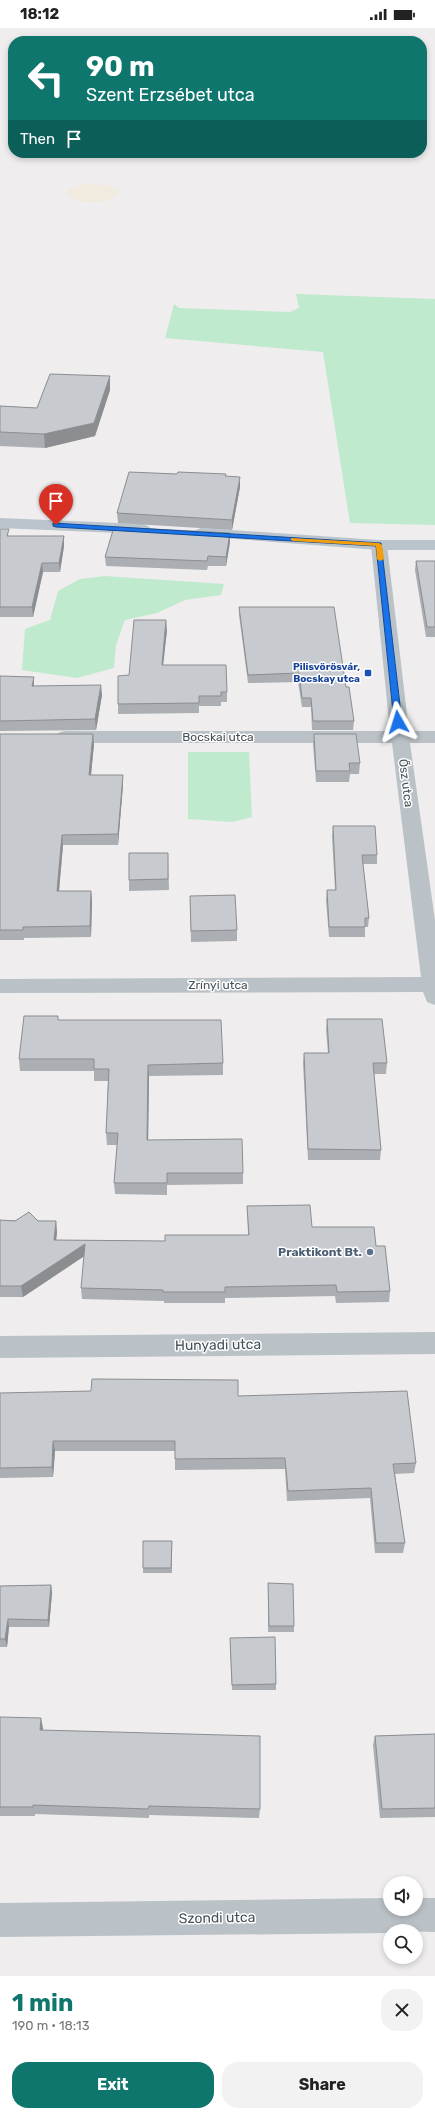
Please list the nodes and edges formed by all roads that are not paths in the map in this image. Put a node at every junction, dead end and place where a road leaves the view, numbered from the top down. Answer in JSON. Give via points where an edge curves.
{"nodes":[{"id":1,"x":0,"y":523,"type":"edge"},
{"id":2,"x":158,"y":530,"type":"edge"},
{"id":3,"x":182,"y":532,"type":"edge"},
{"id":4,"x":379,"y":545,"type":"junction"},
{"id":5,"x":435,"y":545,"type":"edge"},
{"id":6,"x":400,"y":736,"type":"junction"},
{"id":7,"x":47,"y":737,"type":"edge"},
{"id":8,"x":435,"y":737,"type":"edge"},
{"id":9,"x":0,"y":986,"type":"edge"},
{"id":10,"x":434,"y":989,"type":"edge"},
{"id":11,"x":435,"y":1343,"type":"edge"},
{"id":12,"x":0,"y":1347,"type":"edge"},
{"id":13,"x":435,"y":1915,"type":"edge"},
{"id":14,"x":0,"y":1920,"type":"edge"}],
"edges":[{"from":1,"to":2,"type":"street"},
{"from":3,"to":4,"type":"street"},
{"from":4,"to":5,"type":"street"},
{"from":4,"to":6,"type":"street","name":"Ősz utca"},
{"from":6,"to":7,"type":"street","name":"Bocskai utca"},
{"from":6,"to":8,"type":"street","name":"Bocskai utca"},
{"from":6,"to":10,"type":"street","name":"Ősz utca"},
{"from":9,"to":10,"type":"street","name":"Zrínyi utca"},
{"from":11,"to":12,"type":"street","name":"Hunyadi utca"},
{"from":13,"to":14,"type":"street","name":"Szondi utca"}]}
